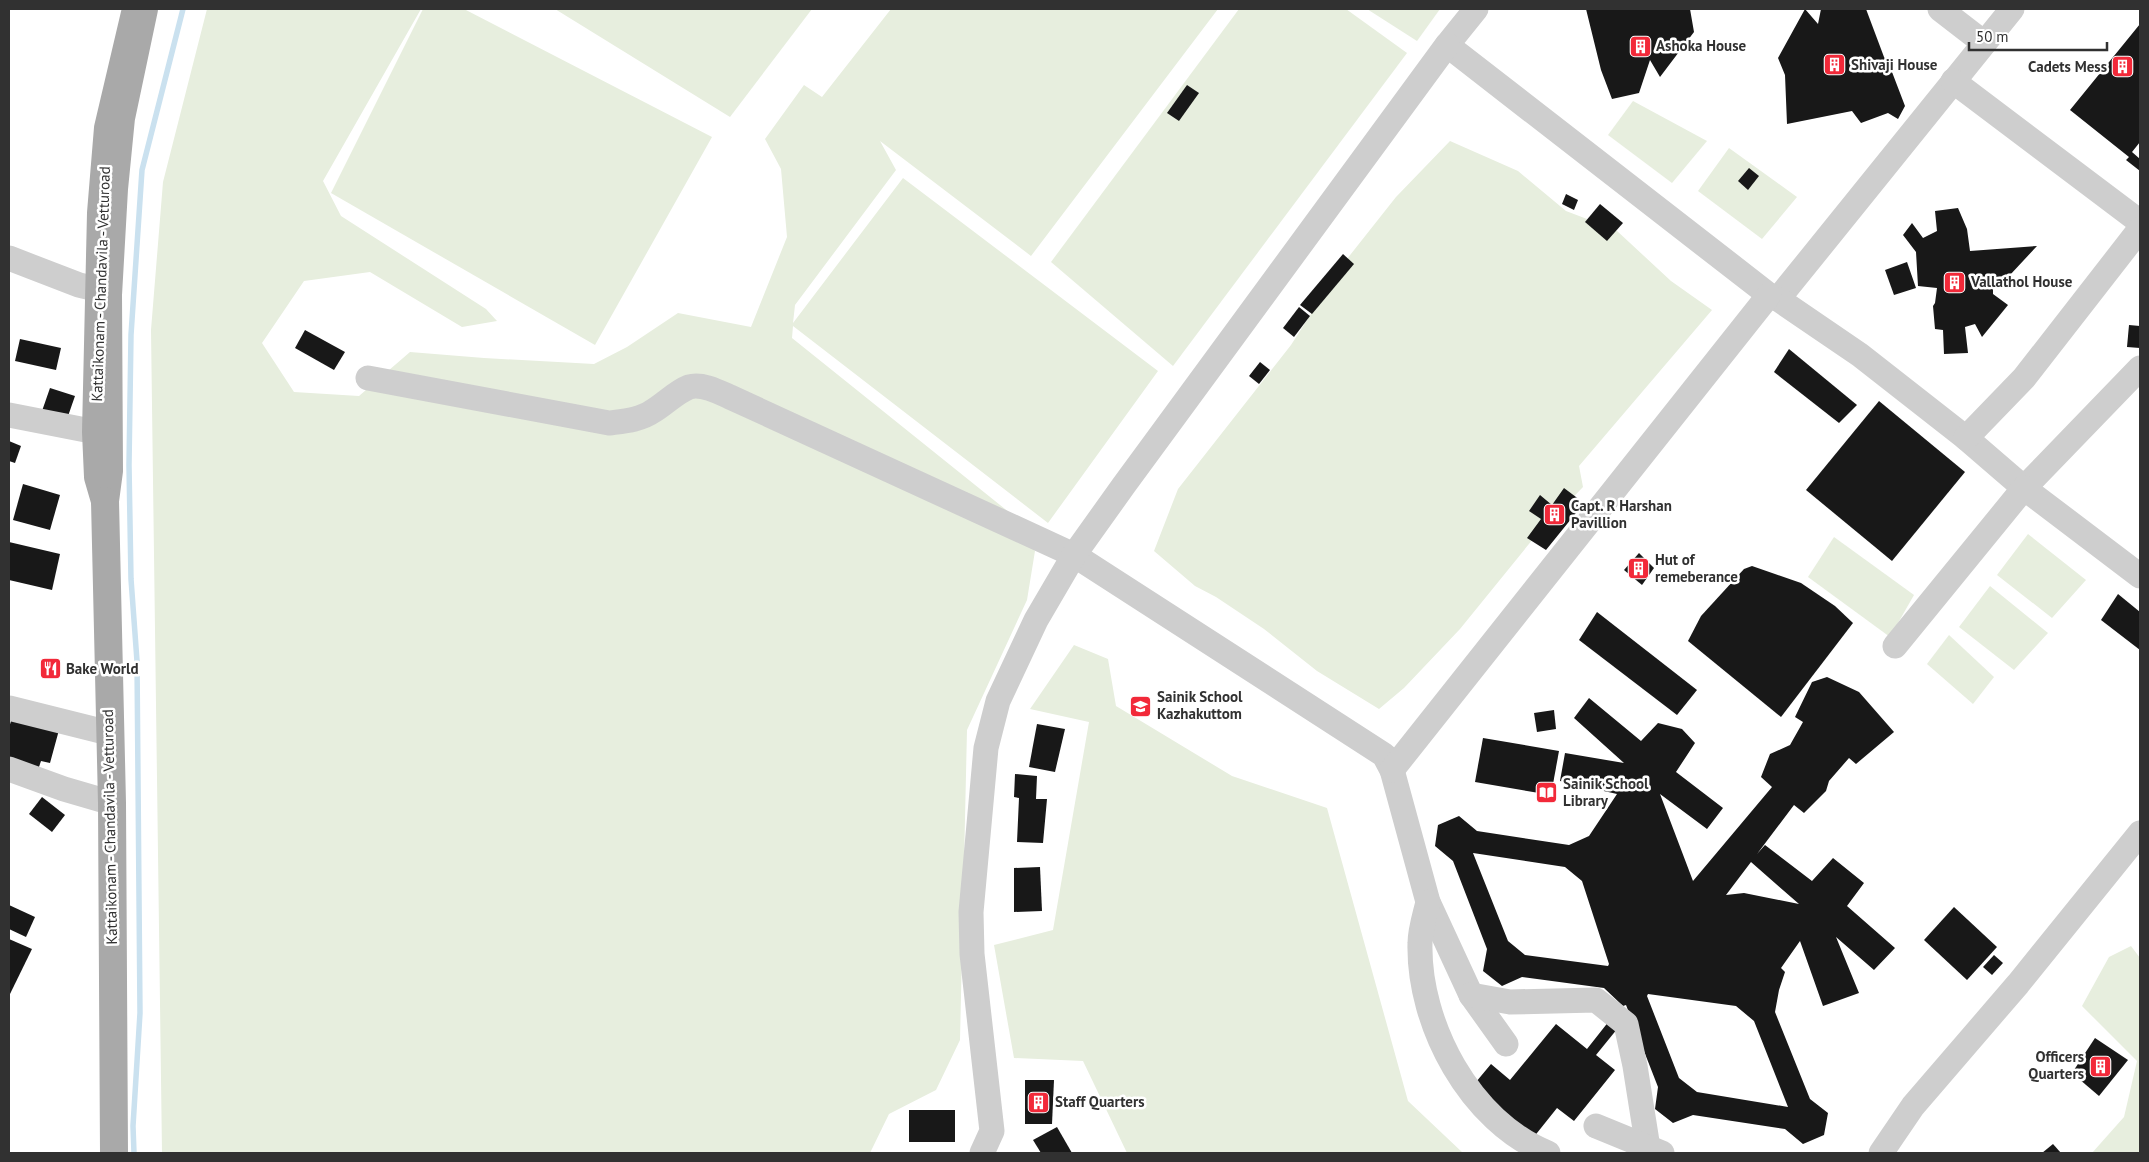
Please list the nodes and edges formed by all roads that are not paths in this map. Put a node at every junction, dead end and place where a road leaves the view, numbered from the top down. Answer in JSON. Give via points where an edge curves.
{"nodes":[{"id":1,"x":136,"y":9,"type":"edge"},
{"id":2,"x":144,"y":9,"type":"edge"},
{"id":3,"x":1476,"y":9,"type":"edge"},
{"id":4,"x":1940,"y":9,"type":"edge"},
{"id":5,"x":2012,"y":9,"type":"edge"},
{"id":6,"x":1984,"y":43,"type":"junction"},
{"id":7,"x":1447,"y":45,"type":"junction"},
{"id":8,"x":1953,"y":81,"type":"junction"},
{"id":9,"x":2140,"y":222,"type":"edge"},
{"id":10,"x":2140,"y":230,"type":"edge"},
{"id":11,"x":9,"y":258,"type":"edge"},
{"id":12,"x":100,"y":290,"type":"junction"},
{"id":13,"x":1773,"y":297,"type":"junction"},
{"id":14,"x":2140,"y":368,"type":"edge"},
{"id":15,"x":368,"y":378,"type":"dead end"},
{"id":16,"x":9,"y":415,"type":"edge"},
{"id":17,"x":96,"y":432,"type":"junction"},
{"id":18,"x":1966,"y":438,"type":"junction"},
{"id":19,"x":2024,"y":488,"type":"junction"},
{"id":20,"x":105,"y":501,"type":"junction"},
{"id":21,"x":1074,"y":555,"type":"junction"},
{"id":22,"x":2140,"y":576,"type":"edge"},
{"id":23,"x":1895,"y":646,"type":"dead end"},
{"id":24,"x":9,"y":708,"type":"edge"},
{"id":25,"x":109,"y":733,"type":"junction"},
{"id":26,"x":9,"y":769,"type":"edge"},
{"id":27,"x":1392,"y":770,"type":"junction"},
{"id":28,"x":112,"y":803,"type":"junction"},
{"id":29,"x":2140,"y":833,"type":"edge"},
{"id":30,"x":1428,"y":902,"type":"junction"},
{"id":31,"x":1472,"y":995,"type":"junction"},
{"id":32,"x":1506,"y":1044,"type":"dead end"},
{"id":33,"x":1596,"y":1126,"type":"dead end"},
{"id":34,"x":1655,"y":1151,"type":"edge"},
{"id":35,"x":114,"y":1153,"type":"edge"},
{"id":36,"x":982,"y":1153,"type":"edge"},
{"id":37,"x":1548,"y":1153,"type":"edge"},
{"id":38,"x":1881,"y":1153,"type":"edge"}],
"edges":[{"from":1,"to":12,"type":"main road","name":"Kattaikonam - Chandavila - Vetturoad","via":[[108,128],[101,213]]},
{"from":2,"to":20,"type":"main road","name":"Kattaikonam - Chandavila - Vetturoad","via":[[121,118],[114,189],[108,295],[109,470]]},
{"from":3,"to":7,"type":"street"},
{"from":4,"to":6,"type":"street"},
{"from":5,"to":6,"type":"street"},
{"from":6,"to":8,"type":"street"},
{"from":7,"to":13,"type":"street"},
{"from":7,"to":21,"type":"street"},
{"from":8,"to":9,"type":"street"},
{"from":8,"to":13,"type":"street"},
{"from":10,"to":18,"type":"street","via":[[2024,378]]},
{"from":11,"to":12,"type":"street"},
{"from":12,"to":17,"type":"main road","name":"Kattaikonam - Chandavila - Vetturoad"},
{"from":13,"to":18,"type":"street","via":[[1860,355]]},
{"from":13,"to":27,"type":"street"},
{"from":14,"to":19,"type":"street"},
{"from":15,"to":21,"type":"street","via":[[609,423],[634,420],[690,387],[706,388]]},
{"from":16,"to":17,"type":"street"},
{"from":17,"to":20,"type":"main road","name":"Kattaikonam - Chandavila - Vetturoad","via":[[98,477]]},
{"from":18,"to":19,"type":"street"},
{"from":19,"to":22,"type":"street"},
{"from":19,"to":23,"type":"street"},
{"from":20,"to":25,"type":"main road","name":"Kattaikonam - Chandavila - Vetturoad"},
{"from":21,"to":27,"type":"street","via":[[1384,756]]},
{"from":21,"to":36,"type":"street","via":[[1036,620],[998,700],[986,748],[971,912],[972,954],[992,1131]]},
{"from":24,"to":25,"type":"street"},
{"from":25,"to":28,"type":"main road","name":"Kattaikonam - Chandavila - Vetturoad"},
{"from":26,"to":28,"type":"street"},
{"from":27,"to":30,"type":"street"},
{"from":28,"to":35,"type":"main road","name":"Kattaikonam - Chandavila - Vetturoad"},
{"from":29,"to":38,"type":"street","via":[[2018,984],[1913,1106]]},
{"from":30,"to":31,"type":"street"},
{"from":30,"to":37,"type":"street","via":[[1420,942],[1422,982],[1433,1021],[1449,1059],[1472,1094],[1506,1127]]},
{"from":31,"to":32,"type":"street"},
{"from":31,"to":34,"type":"street","via":[[1510,1002],[1596,1000],[1626,1024]]},
{"from":33,"to":34,"type":"street"}]}
